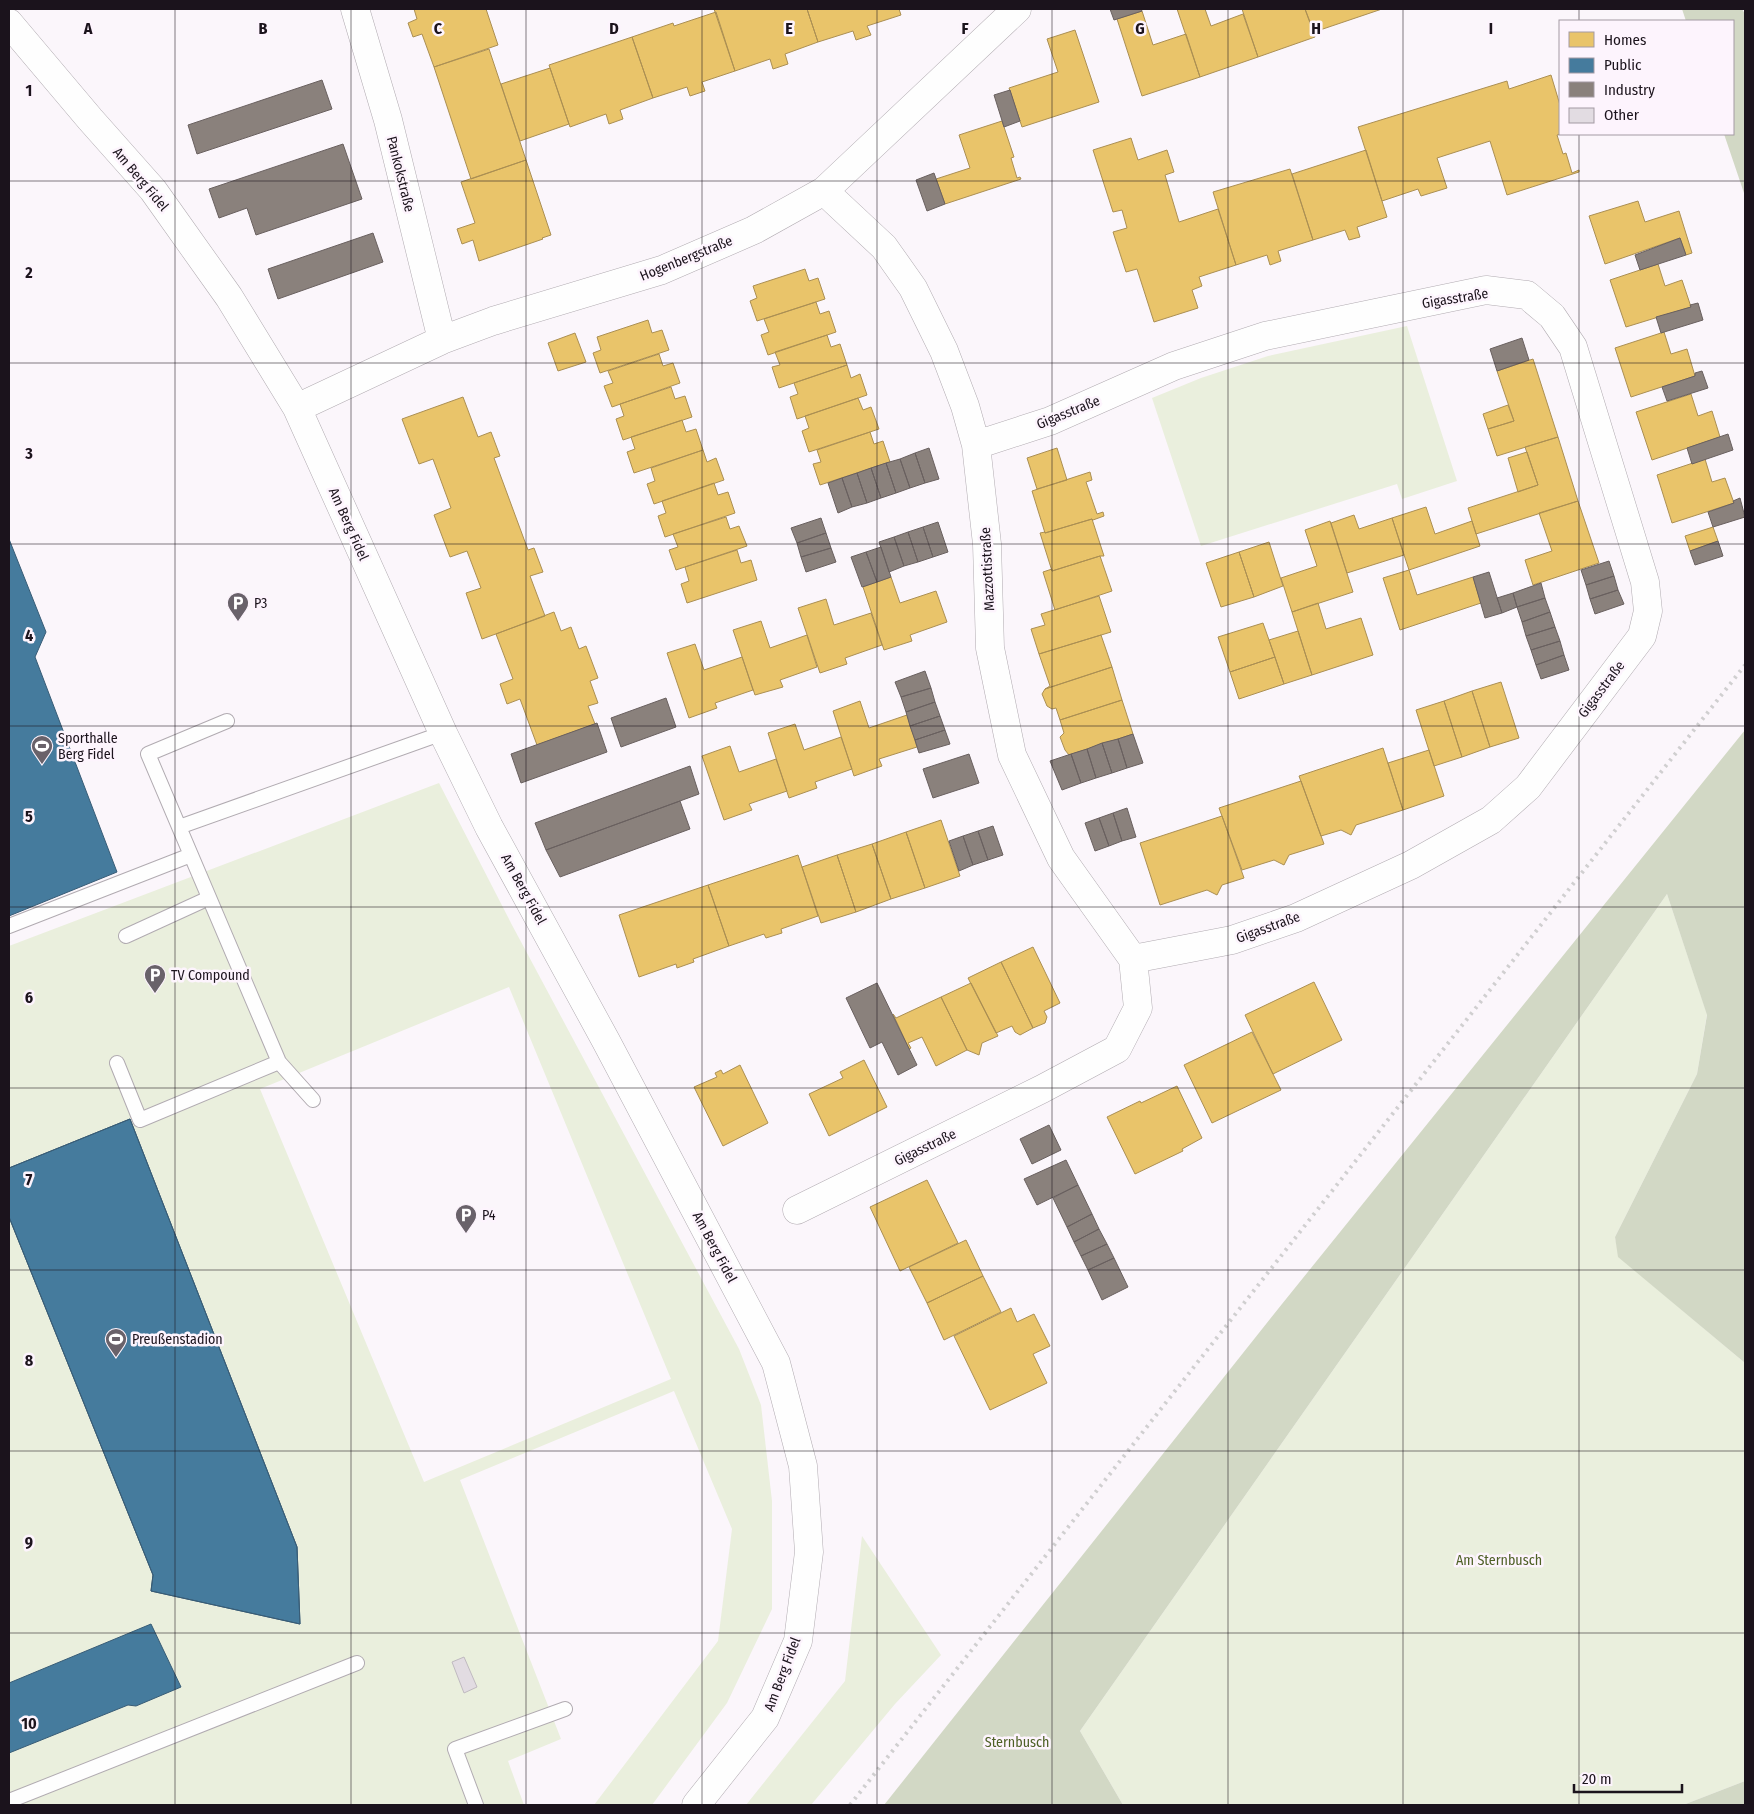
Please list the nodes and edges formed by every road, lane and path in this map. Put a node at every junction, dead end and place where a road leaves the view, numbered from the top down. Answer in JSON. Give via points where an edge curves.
{"nodes":[{"id":1,"x":354,"y":9,"type":"edge"},
{"id":2,"x":1017,"y":9,"type":"edge"},
{"id":3,"x":9,"y":23,"type":"edge"},
{"id":4,"x":824,"y":191,"type":"junction"},
{"id":5,"x":442,"y":340,"type":"junction"},
{"id":6,"x":297,"y":408,"type":"junction"},
{"id":7,"x":976,"y":444,"type":"junction"},
{"id":8,"x":227,"y":721,"type":"dead end"},
{"id":9,"x":443,"y":732,"type":"junction"},
{"id":10,"x":179,"y":827,"type":"junction"},
{"id":11,"x":191,"y":855,"type":"junction"},
{"id":12,"x":209,"y":898,"type":"junction"},
{"id":13,"x":9,"y":926,"type":"edge"},
{"id":14,"x":126,"y":936,"type":"dead end"},
{"id":15,"x":1132,"y":959,"type":"junction"},
{"id":16,"x":279,"y":1062,"type":"junction"},
{"id":17,"x":117,"y":1063,"type":"dead end"},
{"id":18,"x":312,"y":1100,"type":"dead end"},
{"id":19,"x":797,"y":1210,"type":"dead end"},
{"id":20,"x":357,"y":1663,"type":"dead end"},
{"id":21,"x":565,"y":1709,"type":"dead end"},
{"id":22,"x":9,"y":1801,"type":"edge"},
{"id":23,"x":476,"y":1805,"type":"edge"},
{"id":24,"x":696,"y":1805,"type":"edge"}],
"edges":[{"from":1,"to":5,"type":"street","name":"Pankokstraße","via":[[388,120]]},
{"from":2,"to":4,"type":"street","name":"Hogenbergstraße"},
{"from":3,"to":6,"type":"street","name":"Am Berg Fidel","via":[[153,190],[229,297]]},
{"from":4,"to":5,"type":"street","name":"Hogenbergstraße","via":[[754,230],[662,270],[493,321]]},
{"from":4,"to":7,"type":"street","name":"Mazzottistraße","via":[[884,247],[913,288],[944,350]]},
{"from":5,"to":6,"type":"street","name":"Hogenbergstraße"},
{"from":6,"to":9,"type":"street","name":"Am Berg Fidel"},
{"from":7,"to":15,"type":"street","name":"Mazzottistraße","via":[[987,544],[990,648],[1012,755],[1061,858]]},
{"from":7,"to":15,"type":"street","name":"Gigasstraße","via":[[1050,421],[1174,366],[1265,336],[1486,290],[1527,295],[1552,316],[1573,347],[1645,582],[1648,611],[1642,636],[1528,787],[1491,820],[1411,864],[1296,918],[1232,940]]},
{"from":8,"to":10,"type":"lane","via":[[148,754]]},
{"from":9,"to":10,"type":"lane"},
{"from":9,"to":24,"type":"street","name":"Am Berg Fidel","via":[[501,849],[776,1363],[804,1466],[809,1552],[798,1641],[765,1718]]},
{"from":10,"to":11,"type":"lane"},
{"from":11,"to":12,"type":"lane"},
{"from":11,"to":13,"type":"lane"},
{"from":12,"to":14,"type":"lane"},
{"from":12,"to":16,"type":"lane"},
{"from":15,"to":19,"type":"street","name":"Gigasstraße","via":[[1138,1008],[1117,1049]]},
{"from":16,"to":17,"type":"lane","via":[[140,1120]]},
{"from":16,"to":18,"type":"lane"},
{"from":20,"to":22,"type":"lane"},
{"from":21,"to":23,"type":"lane","via":[[455,1749]]}]}
